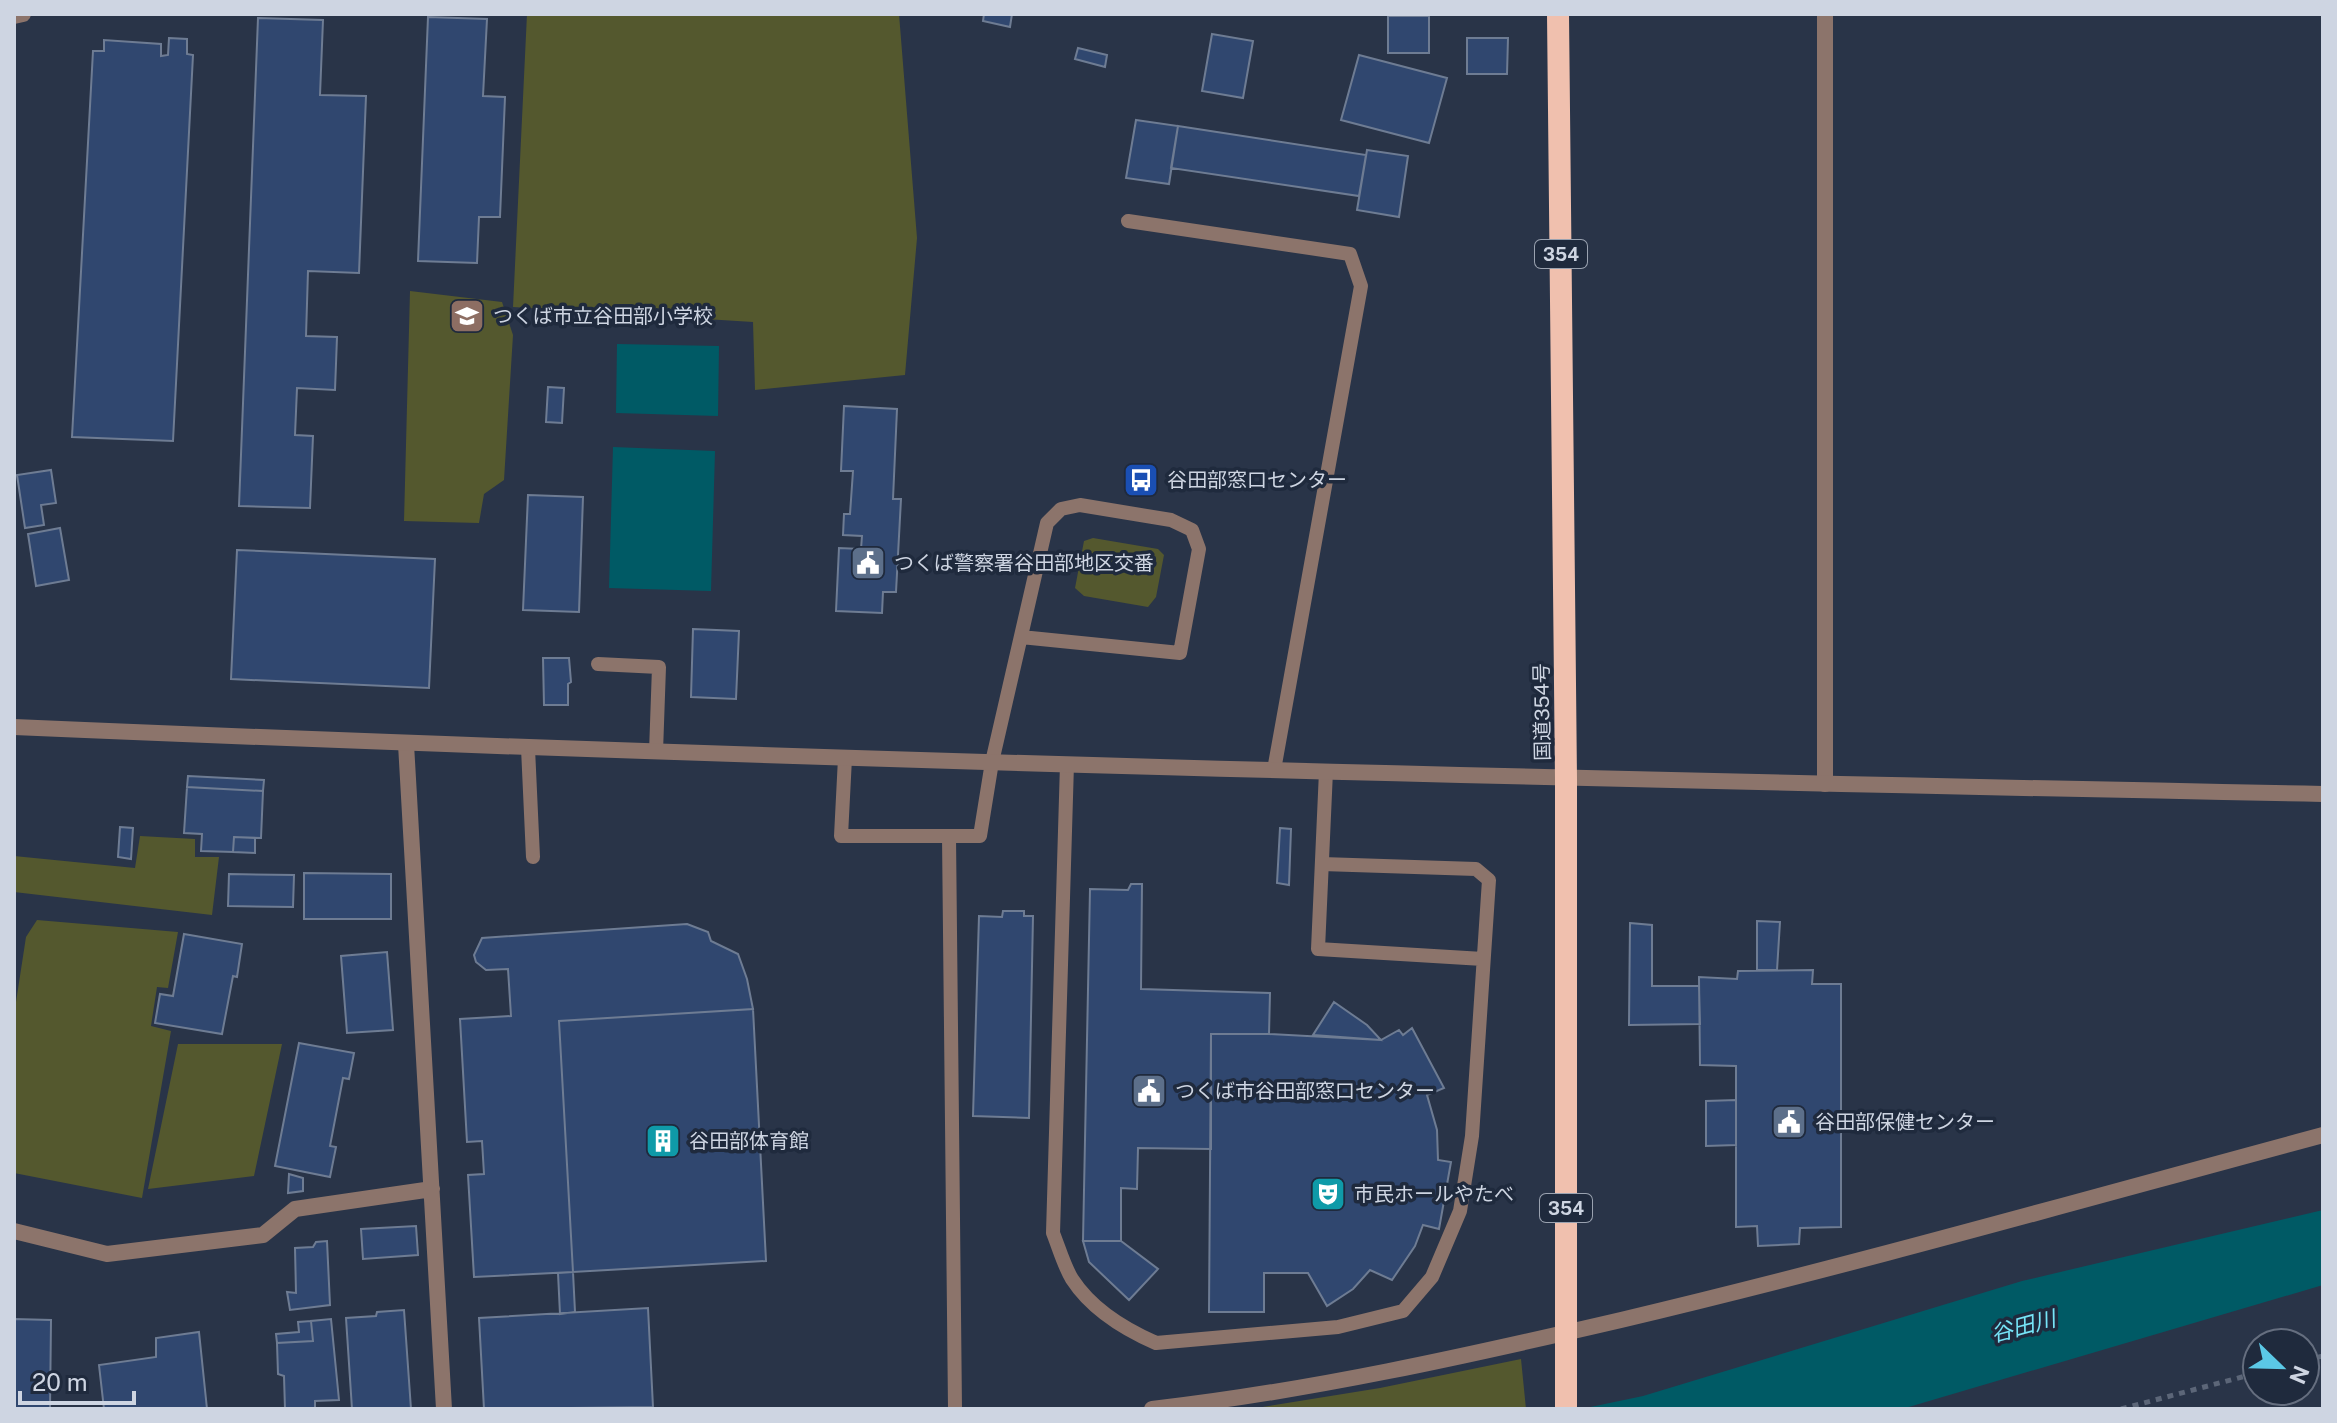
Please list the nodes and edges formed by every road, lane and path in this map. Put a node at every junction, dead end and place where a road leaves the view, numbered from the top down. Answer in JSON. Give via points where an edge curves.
{"nodes":[{"id":1,"x":23,"y":14,"type":"edge"},
{"id":2,"x":1558,"y":14,"type":"edge"},
{"id":3,"x":1825,"y":14,"type":"edge"},
{"id":4,"x":14,"y":16,"type":"edge"},
{"id":5,"x":1128,"y":221,"type":"dead end"},
{"id":6,"x":1021,"y":637,"type":"junction"},
{"id":7,"x":598,"y":664,"type":"dead end"},
{"id":8,"x":14,"y":727,"type":"edge"},
{"id":9,"x":406,"y":744,"type":"junction"},
{"id":10,"x":528,"y":748,"type":"junction"},
{"id":11,"x":656,"y":752,"type":"junction"},
{"id":12,"x":845,"y":758,"type":"junction"},
{"id":13,"x":992,"y":762,"type":"junction"},
{"id":14,"x":1067,"y":764,"type":"junction"},
{"id":15,"x":1274,"y":770,"type":"junction"},
{"id":16,"x":1326,"y":771,"type":"junction"},
{"id":17,"x":1566,"y":779,"type":"junction"},
{"id":18,"x":1825,"y":784,"type":"junction"},
{"id":19,"x":2323,"y":794,"type":"edge"},
{"id":20,"x":949,"y":836,"type":"junction"},
{"id":21,"x":533,"y":857,"type":"dead end"},
{"id":22,"x":1322,"y":864,"type":"junction"},
{"id":23,"x":1483,"y":959,"type":"junction"},
{"id":24,"x":2323,"y":1135,"type":"edge"},
{"id":25,"x":432,"y":1189,"type":"junction"},
{"id":26,"x":14,"y":1231,"type":"edge"},
{"id":27,"x":1566,"y":1344,"type":"junction"},
{"id":28,"x":2241,"y":1377,"type":"edge"},
{"id":29,"x":444,"y":1409,"type":"edge"},
{"id":30,"x":955,"y":1409,"type":"edge"},
{"id":31,"x":1152,"y":1409,"type":"edge"},
{"id":32,"x":1566,"y":1409,"type":"edge"},
{"id":33,"x":2121,"y":1409,"type":"edge"}],
"edges":[{"from":1,"to":4,"type":"street"},
{"from":2,"to":17,"type":"highway","name":"国道354号","number":"354"},
{"from":3,"to":18,"type":"street"},
{"from":5,"to":15,"type":"lane","via":[[1350,254],[1361,286]]},
{"from":6,"to":6,"type":"lane","via":[[1047,523],[1061,509],[1080,505],[1171,520],[1192,530],[1199,549],[1180,653]]},
{"from":6,"to":13,"type":"lane"},
{"from":7,"to":11,"type":"lane","via":[[659,667]]},
{"from":8,"to":9,"type":"street"},
{"from":9,"to":10,"type":"street"},
{"from":9,"to":25,"type":"street"},
{"from":10,"to":11,"type":"street"},
{"from":10,"to":21,"type":"lane"},
{"from":11,"to":12,"type":"street"},
{"from":12,"to":13,"type":"street"},
{"from":12,"to":20,"type":"lane","via":[[841,836]]},
{"from":13,"to":14,"type":"street"},
{"from":13,"to":20,"type":"lane","via":[[980,836]]},
{"from":14,"to":15,"type":"street"},
{"from":14,"to":23,"type":"lane","via":[[1053,1233],[1072,1279],[1100,1311],[1130,1331],[1156,1343],[1338,1327],[1403,1311],[1432,1277],[1460,1211],[1472,1136]]},
{"from":15,"to":16,"type":"street"},
{"from":16,"to":17,"type":"street"},
{"from":16,"to":22,"type":"lane"},
{"from":17,"to":18,"type":"street"},
{"from":17,"to":27,"type":"highway","name":"国道354号","number":"354"},
{"from":18,"to":19,"type":"street"},
{"from":20,"to":30,"type":"lane"},
{"from":22,"to":23,"type":"lane","via":[[1476,869],[1489,880]]},
{"from":22,"to":23,"type":"lane","via":[[1318,949]]},
{"from":24,"to":27,"type":"street"},
{"from":25,"to":26,"type":"street","via":[[295,1209],[263,1235],[107,1254]]},
{"from":25,"to":29,"type":"street"},
{"from":27,"to":31,"type":"street"},
{"from":27,"to":32,"type":"highway","name":"国道354号","number":"354"},
{"from":28,"to":33,"type":"path"}]}
